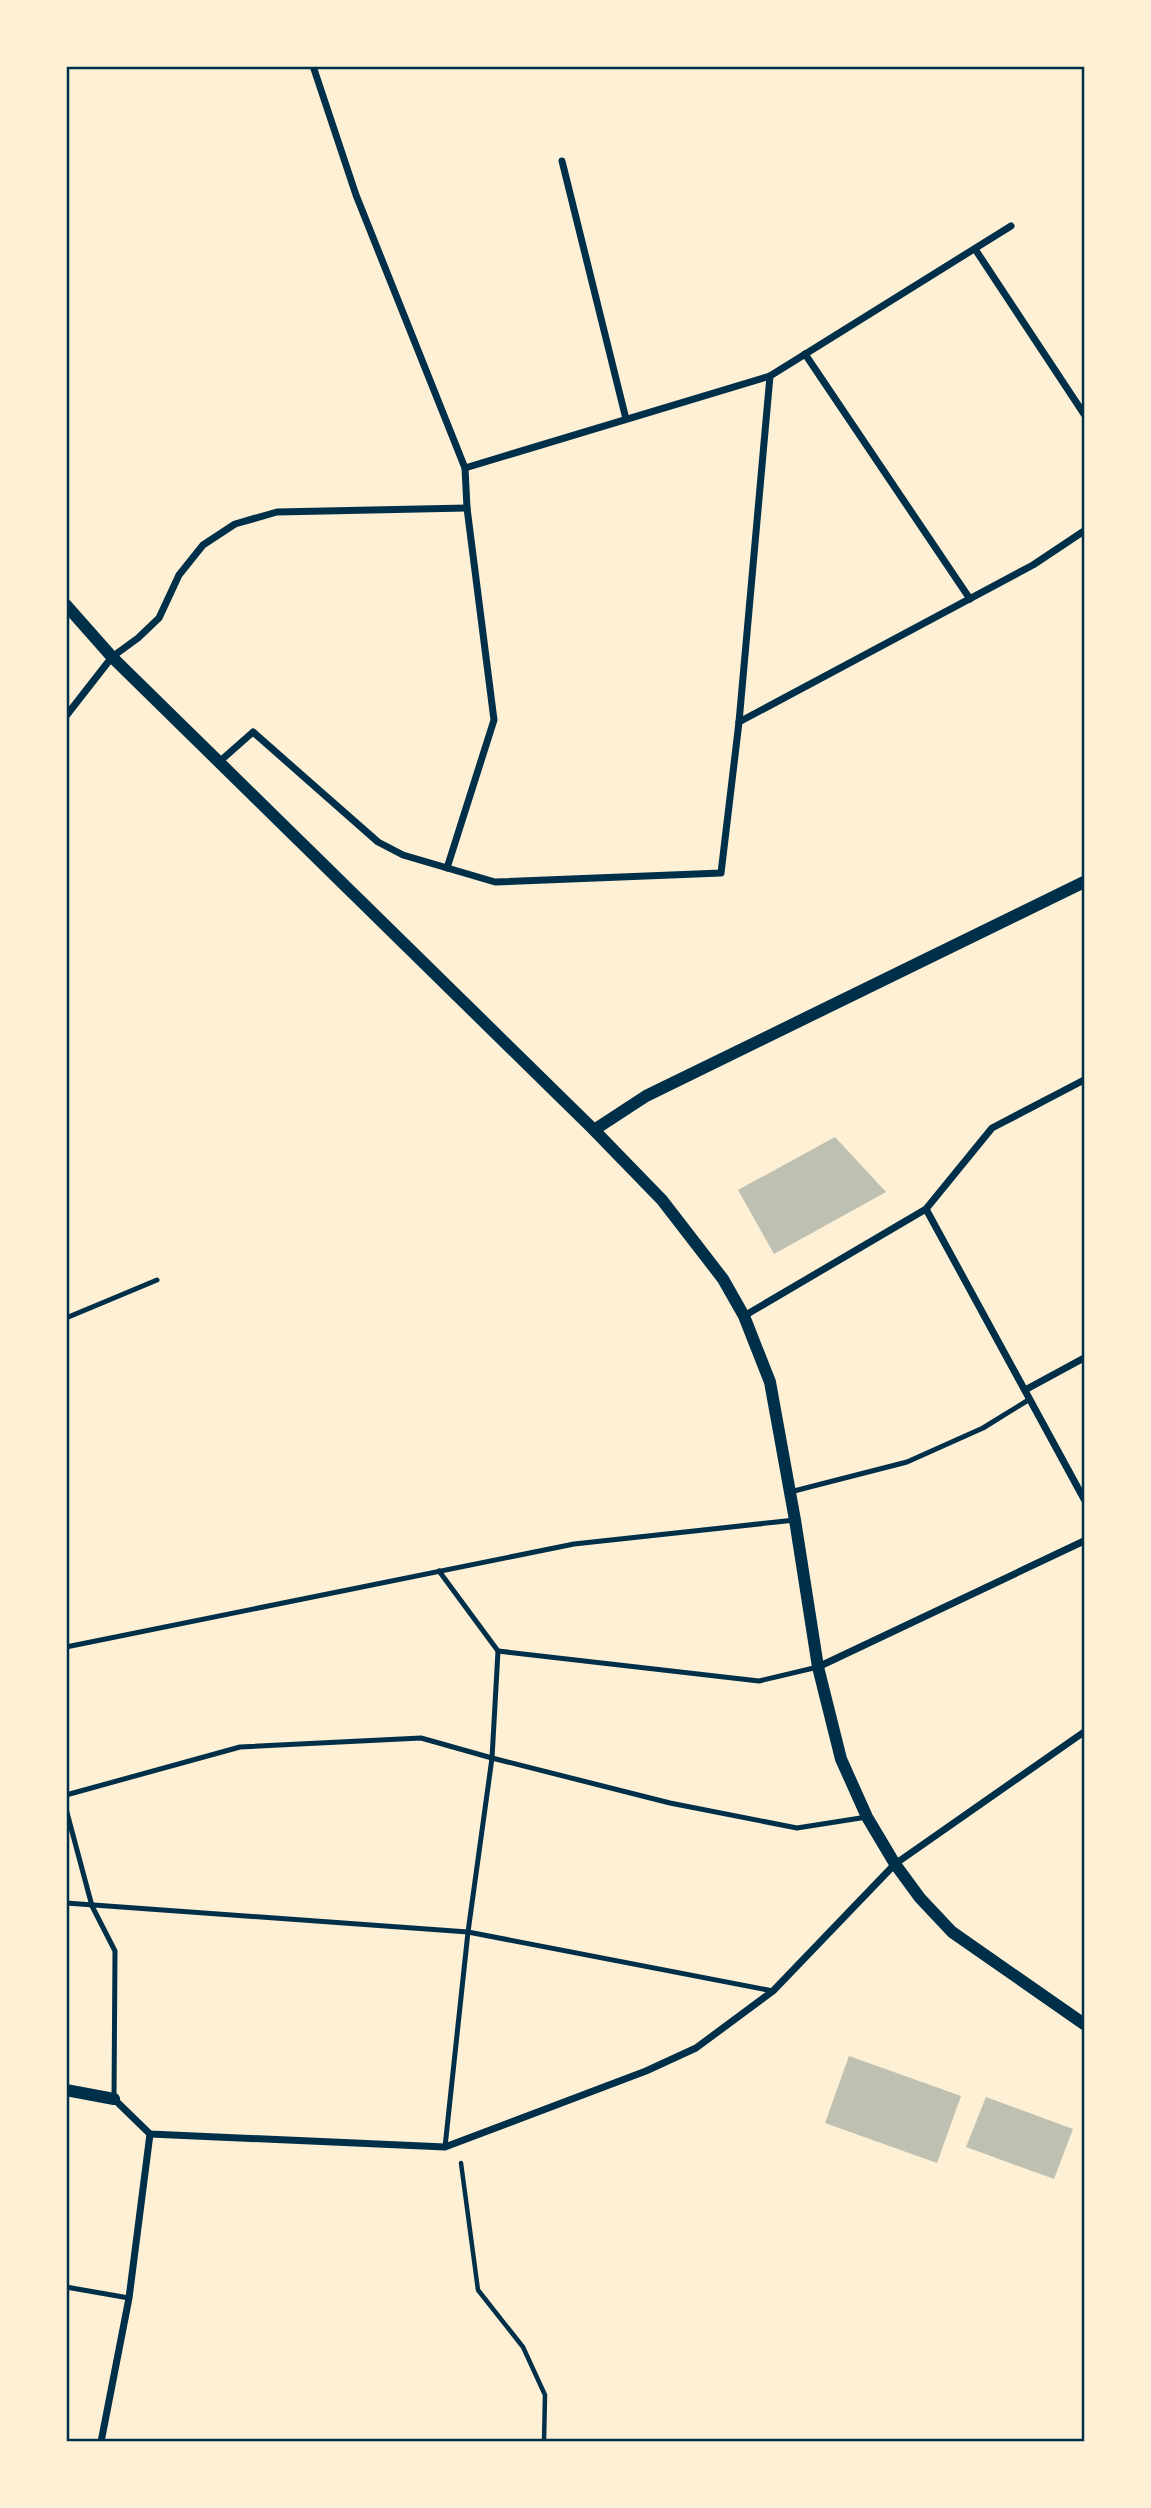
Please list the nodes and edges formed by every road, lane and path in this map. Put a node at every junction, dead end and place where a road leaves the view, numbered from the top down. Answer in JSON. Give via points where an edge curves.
{"nodes":[{"id":1,"x":313,"y":66,"type":"edge"},
{"id":2,"x":562,"y":161,"type":"dead end"},
{"id":3,"x":1011,"y":226,"type":"dead end"},
{"id":4,"x":975,"y":249,"type":"junction"},
{"id":5,"x":805,"y":354,"type":"junction"},
{"id":6,"x":770,"y":376,"type":"junction"},
{"id":7,"x":1084,"y":414,"type":"edge"},
{"id":8,"x":626,"y":419,"type":"junction"},
{"id":9,"x":465,"y":468,"type":"junction"},
{"id":10,"x":467,"y":508,"type":"junction"},
{"id":11,"x":1084,"y":531,"type":"edge"},
{"id":12,"x":970,"y":599,"type":"junction"},
{"id":13,"x":66,"y":605,"type":"edge"},
{"id":14,"x":112,"y":657,"type":"junction"},
{"id":15,"x":66,"y":716,"type":"edge"},
{"id":16,"x":739,"y":722,"type":"junction"},
{"id":17,"x":219,"y":762,"type":"junction"},
{"id":18,"x":447,"y":868,"type":"junction"},
{"id":19,"x":1084,"y":881,"type":"edge"},
{"id":20,"x":1084,"y":1080,"type":"edge"},
{"id":21,"x":594,"y":1130,"type":"junction"},
{"id":22,"x":926,"y":1209,"type":"junction"},
{"id":23,"x":157,"y":1280,"type":"dead end"},
{"id":24,"x":744,"y":1316,"type":"junction"},
{"id":25,"x":66,"y":1318,"type":"edge"},
{"id":26,"x":1084,"y":1358,"type":"edge"},
{"id":27,"x":1025,"y":1390,"type":"junction"},
{"id":28,"x":1030,"y":1399,"type":"junction"},
{"id":29,"x":790,"y":1492,"type":"junction"},
{"id":30,"x":1084,"y":1499,"type":"edge"},
{"id":31,"x":795,"y":1520,"type":"junction"},
{"id":32,"x":1084,"y":1541,"type":"edge"},
{"id":33,"x":439,"y":1571,"type":"junction"},
{"id":34,"x":66,"y":1647,"type":"edge"},
{"id":35,"x":498,"y":1651,"type":"junction"},
{"id":36,"x":818,"y":1667,"type":"junction"},
{"id":37,"x":1084,"y":1732,"type":"edge"},
{"id":38,"x":492,"y":1758,"type":"junction"},
{"id":39,"x":66,"y":1795,"type":"edge"},
{"id":40,"x":66,"y":1808,"type":"edge"},
{"id":41,"x":867,"y":1817,"type":"junction"},
{"id":42,"x":895,"y":1864,"type":"junction"},
{"id":43,"x":66,"y":1903,"type":"edge"},
{"id":44,"x":92,"y":1906,"type":"junction"},
{"id":45,"x":468,"y":1932,"type":"junction"},
{"id":46,"x":774,"y":1991,"type":"junction"},
{"id":47,"x":1084,"y":2024,"type":"edge"},
{"id":48,"x":66,"y":2090,"type":"edge"},
{"id":49,"x":114,"y":2099,"type":"junction"},
{"id":50,"x":150,"y":2134,"type":"junction"},
{"id":51,"x":458,"y":2143,"type":"junction"},
{"id":52,"x":445,"y":2147,"type":"junction"},
{"id":53,"x":66,"y":2287,"type":"edge"},
{"id":54,"x":129,"y":2298,"type":"junction"},
{"id":55,"x":100,"y":2441,"type":"edge"},
{"id":56,"x":544,"y":2441,"type":"edge"}],
"edges":[{"from":1,"to":9,"type":"street","via":[[356,195]]},
{"from":2,"to":8,"type":"street"},
{"from":3,"to":4,"type":"street"},
{"from":4,"to":5,"type":"street"},
{"from":4,"to":7,"type":"street"},
{"from":5,"to":6,"type":"street"},
{"from":5,"to":12,"type":"street"},
{"from":6,"to":8,"type":"street"},
{"from":6,"to":16,"type":"street"},
{"from":8,"to":9,"type":"street"},
{"from":9,"to":10,"type":"street"},
{"from":10,"to":14,"type":"street","via":[[277,512],[235,524],[203,545],[179,575],[159,618]]},
{"from":10,"to":18,"type":"street","via":[[494,720]]},
{"from":11,"to":12,"type":"street"},
{"from":12,"to":16,"type":"street"},
{"from":13,"to":14,"type":"street"},
{"from":14,"to":15,"type":"street"},
{"from":14,"to":17,"type":"street"},
{"from":16,"to":18,"type":"street","via":[[721,873],[495,883]]},
{"from":17,"to":18,"type":"street","via":[[253,732],[378,842]]},
{"from":17,"to":21,"type":"street"},
{"from":19,"to":21,"type":"street","via":[[646,1096]]},
{"from":20,"to":22,"type":"street","via":[[992,1128]]},
{"from":21,"to":24,"type":"street","via":[[662,1200],[723,1279]]},
{"from":22,"to":24,"type":"street"},
{"from":22,"to":27,"type":"street"},
{"from":23,"to":25,"type":"lane"},
{"from":24,"to":29,"type":"street","via":[[769,1382]]},
{"from":26,"to":27,"type":"street"},
{"from":27,"to":28,"type":"street"},
{"from":28,"to":29,"type":"lane","via":[[984,1428],[907,1462]]},
{"from":28,"to":30,"type":"street"},
{"from":29,"to":31,"type":"street"},
{"from":31,"to":33,"type":"lane","via":[[574,1544]]},
{"from":31,"to":36,"type":"street"},
{"from":32,"to":36,"type":"street"},
{"from":33,"to":34,"type":"lane"},
{"from":33,"to":35,"type":"lane"},
{"from":35,"to":36,"type":"lane","via":[[759,1681]]},
{"from":35,"to":38,"type":"lane"},
{"from":36,"to":41,"type":"street","via":[[841,1759]]},
{"from":37,"to":42,"type":"street"},
{"from":38,"to":39,"type":"lane","via":[[421,1738],[240,1748]]},
{"from":38,"to":41,"type":"lane","via":[[670,1803],[797,1828]]},
{"from":38,"to":45,"type":"lane"},
{"from":40,"to":44,"type":"lane"},
{"from":41,"to":42,"type":"street"},
{"from":42,"to":46,"type":"street"},
{"from":42,"to":47,"type":"street","via":[[952,1932]]},
{"from":43,"to":44,"type":"lane"},
{"from":44,"to":45,"type":"lane"},
{"from":44,"to":49,"type":"lane","via":[[115,1951]]},
{"from":45,"to":46,"type":"lane"},
{"from":45,"to":52,"type":"lane"},
{"from":46,"to":51,"type":"street","via":[[696,2049]]},
{"from":48,"to":49,"type":"street"},
{"from":49,"to":50,"type":"street"},
{"from":50,"to":52,"type":"street"},
{"from":50,"to":54,"type":"street"},
{"from":51,"to":52,"type":"street"},
{"from":51,"to":56,"type":"path","via":[[478,2290],[523,2347],[545,2395]]},
{"from":53,"to":54,"type":"lane"},
{"from":54,"to":55,"type":"street"}]}
